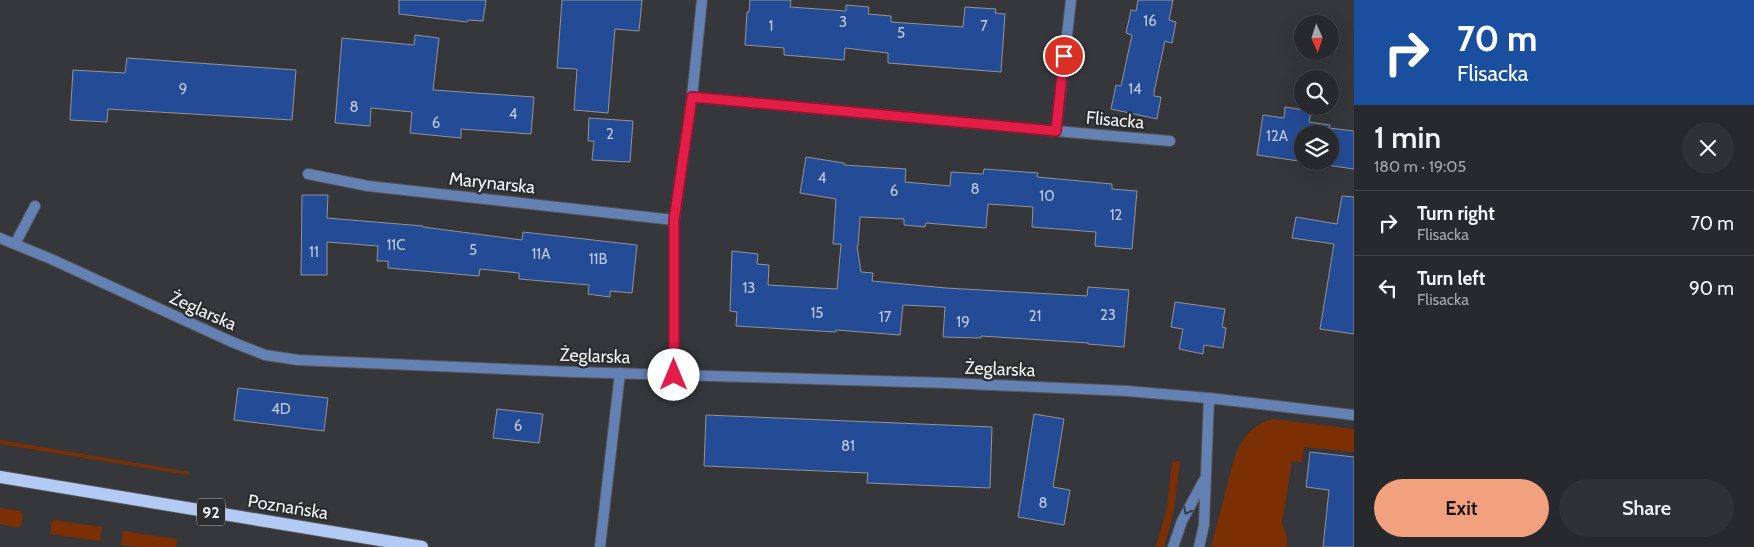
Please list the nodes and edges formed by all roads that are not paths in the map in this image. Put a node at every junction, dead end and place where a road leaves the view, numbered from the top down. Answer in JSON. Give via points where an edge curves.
{"nodes":[{"id":1,"x":702,"y":0,"type":"edge"},
{"id":2,"x":1071,"y":0,"type":"edge"},
{"id":3,"x":692,"y":97,"type":"junction"},
{"id":4,"x":1056,"y":131,"type":"junction"},
{"id":5,"x":1170,"y":141,"type":"dead end"},
{"id":6,"x":308,"y":174,"type":"dead end"},
{"id":7,"x":35,"y":206,"type":"dead end"},
{"id":8,"x":674,"y":220,"type":"junction"},
{"id":9,"x":0,"y":238,"type":"edge"},
{"id":10,"x":15,"y":244,"type":"junction"},
{"id":11,"x":620,"y":373,"type":"junction"},
{"id":12,"x":674,"y":375,"type":"junction"},
{"id":13,"x":1209,"y":398,"type":"junction"},
{"id":14,"x":1354,"y":416,"type":"edge"},
{"id":15,"x":0,"y":477,"type":"edge"},
{"id":16,"x":1205,"y":477,"type":"junction"},
{"id":17,"x":422,"y":547,"type":"edge"},
{"id":18,"x":600,"y":547,"type":"edge"},
{"id":19,"x":1173,"y":547,"type":"edge"},
{"id":20,"x":1199,"y":547,"type":"edge"}],
"edges":[{"from":1,"to":3,"type":"street"},
{"from":2,"to":4,"type":"street"},
{"from":3,"to":4,"type":"street","name":"Flisacka"},
{"from":3,"to":8,"type":"street"},
{"from":4,"to":5,"type":"street","name":"Flisacka"},
{"from":6,"to":8,"type":"street","name":"Marynarska","via":[[368,186]]},
{"from":7,"to":10,"type":"street"},
{"from":8,"to":12,"type":"street"},
{"from":9,"to":10,"type":"street","name":"Żeglarska"},
{"from":10,"to":11,"type":"street","name":"Żeglarska","via":[[265,355],[306,361]]},
{"from":11,"to":12,"type":"street","name":"Żeglarska"},
{"from":11,"to":18,"type":"street"},
{"from":12,"to":13,"type":"street","name":"Żeglarska","via":[[948,383]]},
{"from":13,"to":14,"type":"street","name":"Żeglarska"},
{"from":13,"to":16,"type":"street"},
{"from":15,"to":17,"type":"main road","name":"Poznańska","number":"92"},
{"from":16,"to":19,"type":"street","one_way":true,"via":[[1182,521]]},
{"from":16,"to":20,"type":"street","via":[[1204,525]]}]}
